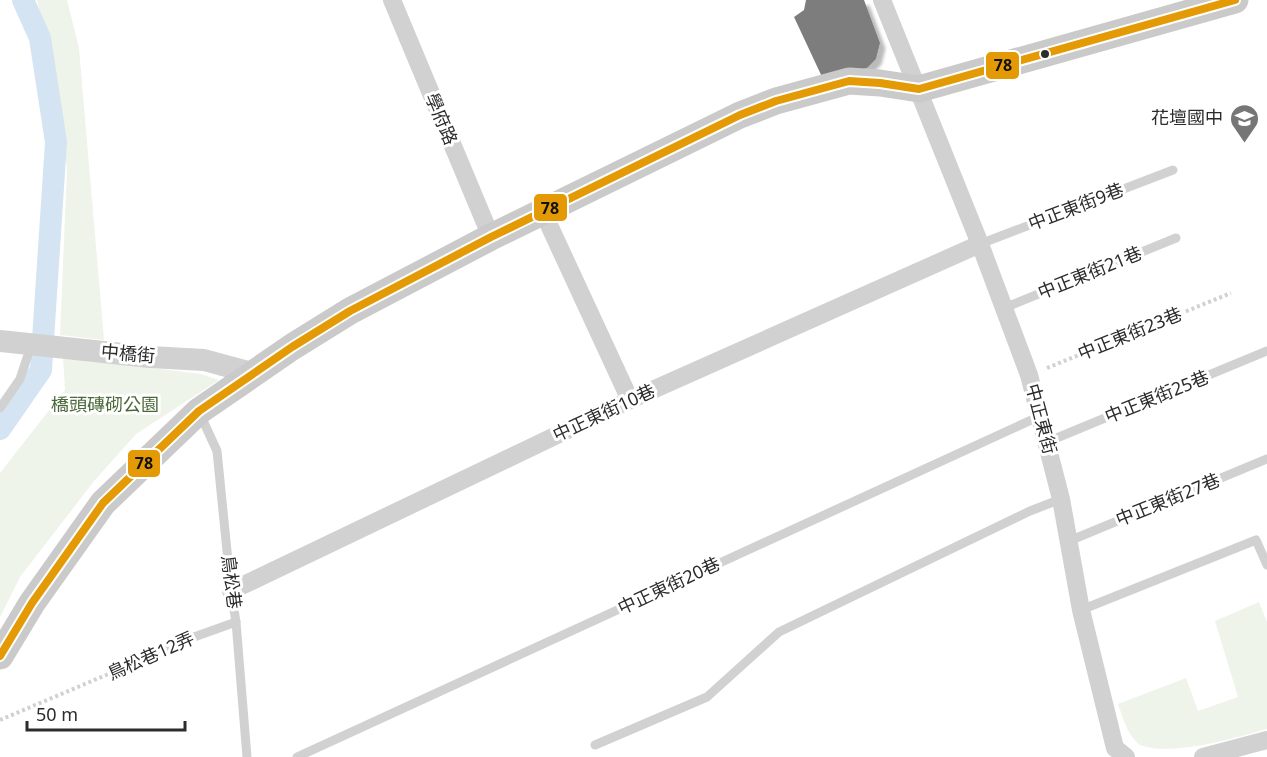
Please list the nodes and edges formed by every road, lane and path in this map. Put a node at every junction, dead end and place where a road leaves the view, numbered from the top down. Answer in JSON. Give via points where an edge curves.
{"nodes":[{"id":1,"x":392,"y":0,"type":"edge"},
{"id":2,"x":882,"y":0,"type":"edge"},
{"id":3,"x":1235,"y":0,"type":"edge"},
{"id":4,"x":919,"y":90,"type":"junction"},
{"id":5,"x":1173,"y":170,"type":"dead end"},
{"id":6,"x":543,"y":212,"type":"junction"},
{"id":7,"x":491,"y":237,"type":"junction"},
{"id":8,"x":1176,"y":238,"type":"dead end"},
{"id":9,"x":980,"y":244,"type":"junction"},
{"id":10,"x":1231,"y":293,"type":"dead end"},
{"id":11,"x":1004,"y":308,"type":"junction"},
{"id":12,"x":0,"y":341,"type":"edge"},
{"id":13,"x":31,"y":345,"type":"junction"},
{"id":14,"x":1267,"y":351,"type":"edge"},
{"id":15,"x":255,"y":374,"type":"junction"},
{"id":16,"x":1029,"y":375,"type":"junction"},
{"id":17,"x":630,"y":400,"type":"junction"},
{"id":18,"x":0,"y":408,"type":"edge"},
{"id":19,"x":199,"y":411,"type":"junction"},
{"id":20,"x":1040,"y":416,"type":"junction"},
{"id":21,"x":1047,"y":442,"type":"junction"},
{"id":22,"x":1267,"y":459,"type":"edge"},
{"id":23,"x":1061,"y":499,"type":"junction"},
{"id":24,"x":1069,"y":541,"type":"junction"},
{"id":25,"x":1267,"y":565,"type":"edge"},
{"id":26,"x":231,"y":591,"type":"junction"},
{"id":27,"x":1080,"y":610,"type":"junction"},
{"id":28,"x":236,"y":622,"type":"junction"},
{"id":29,"x":0,"y":656,"type":"edge"},
{"id":30,"x":136,"y":661,"type":"joint"},
{"id":31,"x":0,"y":720,"type":"edge"},
{"id":32,"x":1267,"y":740,"type":"edge"},
{"id":33,"x":595,"y":745,"type":"dead end"},
{"id":34,"x":1119,"y":754,"type":"edge"},
{"id":35,"x":247,"y":757,"type":"edge"},
{"id":36,"x":297,"y":757,"type":"edge"},
{"id":37,"x":1203,"y":757,"type":"edge"}],
"edges":[{"from":1,"to":7,"type":"street","name":"學府路"},
{"from":2,"to":4,"type":"street","name":"中正東街"},
{"from":3,"to":4,"type":"main road"},
{"from":4,"to":6,"type":"main road","via":[[849,81],[776,101]]},
{"from":4,"to":9,"type":"street","name":"中正東街"},
{"from":5,"to":9,"type":"lane","name":"中正東街9巷"},
{"from":6,"to":7,"type":"main road"},
{"from":6,"to":17,"type":"street"},
{"from":7,"to":15,"type":"main road","via":[[350,311]]},
{"from":8,"to":11,"type":"lane","name":"中正東街21巷"},
{"from":9,"to":11,"type":"street","name":"中正東街"},
{"from":9,"to":17,"type":"street","name":"中正東街10巷"},
{"from":10,"to":16,"type":"path","name":"中正東街23巷"},
{"from":11,"to":16,"type":"street","name":"中正東街"},
{"from":12,"to":13,"type":"street","name":"中橋街"},
{"from":13,"to":15,"type":"street","name":"中橋街","via":[[204,360]]},
{"from":13,"to":18,"type":"lane","via":[[20,379]]},
{"from":14,"to":21,"type":"lane","name":"中正東街25巷"},
{"from":15,"to":19,"type":"main road"},
{"from":16,"to":20,"type":"street","name":"中正東街"},
{"from":17,"to":26,"type":"street","name":"中正東街10巷"},
{"from":19,"to":26,"type":"lane","name":"鳥松巷","via":[[217,451]]},
{"from":19,"to":29,"type":"main road","via":[[103,503],[32,603]]},
{"from":20,"to":21,"type":"street","name":"中正東街"},
{"from":20,"to":36,"type":"lane","name":"中正東街20巷"},
{"from":21,"to":23,"type":"street","name":"中正東街"},
{"from":22,"to":24,"type":"lane","name":"中正東街27巷"},
{"from":23,"to":24,"type":"street","name":"中正東街"},
{"from":23,"to":33,"type":"lane","via":[[779,632],[707,697]]},
{"from":24,"to":27,"type":"street","name":"中正東街"},
{"from":25,"to":27,"type":"lane","via":[[1256,540]]},
{"from":26,"to":28,"type":"lane","name":"鳥松巷"},
{"from":27,"to":34,"type":"street","name":"中正東街"},
{"from":28,"to":30,"type":"lane","name":"鳥松巷12弄"},
{"from":28,"to":35,"type":"lane","name":"鳥松巷"},
{"from":30,"to":31,"type":"path","name":"鳥松巷12弄"},
{"from":32,"to":37,"type":"street"}]}
